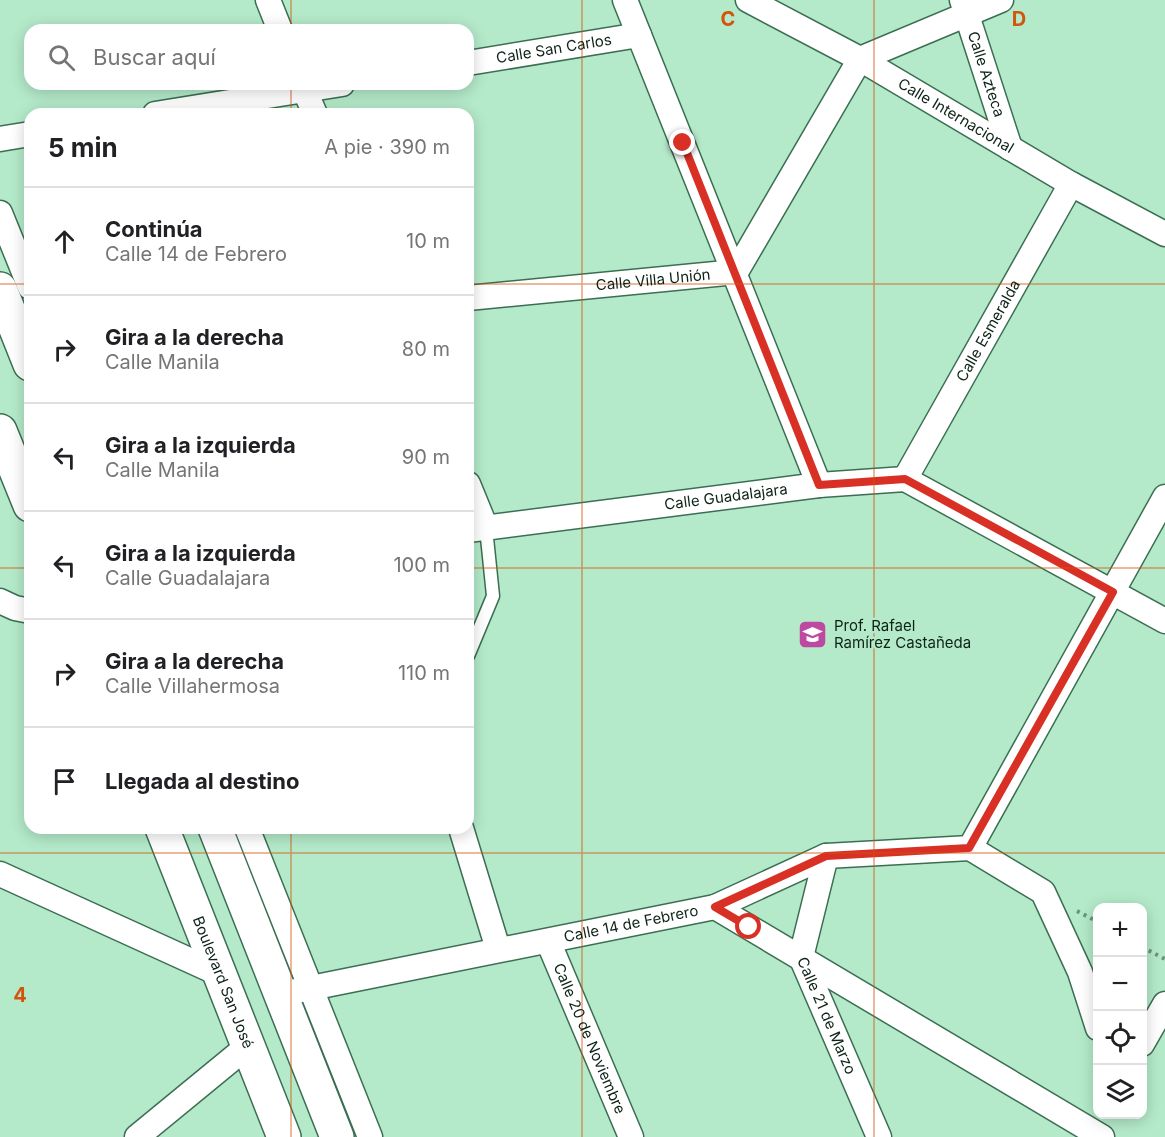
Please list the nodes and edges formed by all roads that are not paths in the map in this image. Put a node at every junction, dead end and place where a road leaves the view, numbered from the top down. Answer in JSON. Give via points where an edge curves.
{"nodes":[{"id":1,"x":268,"y":0,"type":"edge"},
{"id":2,"x":625,"y":0,"type":"edge"},
{"id":3,"x":1001,"y":0,"type":"edge"},
{"id":4,"x":756,"y":2,"type":"edge"},
{"id":5,"x":965,"y":7,"type":"edge"},
{"id":6,"x":278,"y":24,"type":"edge"},
{"id":7,"x":639,"y":35,"type":"junction"},
{"id":8,"x":860,"y":59,"type":"junction"},
{"id":9,"x":474,"y":62,"type":"edge"},
{"id":10,"x":287,"y":90,"type":"edge"},
{"id":11,"x":305,"y":90,"type":"edge"},
{"id":12,"x":188,"y":108,"type":"edge"},
{"id":13,"x":313,"y":108,"type":"edge"},
{"id":14,"x":24,"y":135,"type":"edge"},
{"id":15,"x":0,"y":139,"type":"edge"},
{"id":16,"x":1010,"y":148,"type":"junction"},
{"id":17,"x":1071,"y":184,"type":"junction"},
{"id":18,"x":0,"y":213,"type":"edge"},
{"id":19,"x":1165,"y":234,"type":"edge"},
{"id":20,"x":24,"y":272,"type":"edge"},
{"id":21,"x":736,"y":272,"type":"junction"},
{"id":22,"x":0,"y":289,"type":"edge"},
{"id":23,"x":474,"y":297,"type":"edge"},
{"id":24,"x":24,"y":349,"type":"edge"},
{"id":25,"x":0,"y":431,"type":"edge"},
{"id":26,"x":905,"y":479,"type":"junction"},
{"id":27,"x":819,"y":485,"type":"junction"},
{"id":28,"x":24,"y":490,"type":"edge"},
{"id":29,"x":1165,"y":497,"type":"edge"},
{"id":30,"x":474,"y":514,"type":"edge"},
{"id":31,"x":477,"y":529,"type":"edge"},
{"id":32,"x":1113,"y":592,"type":"junction"},
{"id":33,"x":1165,"y":621,"type":"edge"},
{"id":34,"x":474,"y":642,"type":"edge"},
{"id":35,"x":164,"y":834,"type":"edge"},
{"id":36,"x":218,"y":834,"type":"edge"},
{"id":37,"x":249,"y":834,"type":"edge"},
{"id":38,"x":463,"y":834,"type":"edge"},
{"id":39,"x":969,"y":848,"type":"junction"},
{"id":40,"x":826,"y":856,"type":"junction"},
{"id":41,"x":0,"y":874,"type":"edge"},
{"id":42,"x":715,"y":907,"type":"junction"},
{"id":43,"x":548,"y":940,"type":"junction"},
{"id":44,"x":498,"y":950,"type":"junction"},
{"id":45,"x":801,"y":957,"type":"junction"},
{"id":46,"x":222,"y":975,"type":"junction"},
{"id":47,"x":296,"y":991,"type":"junction"},
{"id":48,"x":1165,"y":1004,"type":"edge"},
{"id":49,"x":1093,"y":1012,"type":"edge"},
{"id":50,"x":1147,"y":1037,"type":"edge"},
{"id":51,"x":249,"y":1045,"type":"junction"},
{"id":52,"x":1101,"y":1128,"type":"edge"},
{"id":53,"x":137,"y":1137,"type":"edge"},
{"id":54,"x":284,"y":1137,"type":"edge"},
{"id":55,"x":337,"y":1137,"type":"edge"},
{"id":56,"x":370,"y":1137,"type":"edge"},
{"id":57,"x":631,"y":1137,"type":"edge"},
{"id":58,"x":879,"y":1137,"type":"edge"}],
"edges":[{"from":1,"to":6,"type":"street"},
{"from":2,"to":7,"type":"street"},
{"from":3,"to":5,"type":"street"},
{"from":4,"to":8,"type":"street","name":"Calle Internacional"},
{"from":5,"to":8,"type":"street"},
{"from":5,"to":16,"type":"street","name":"Calle Azteca"},
{"from":7,"to":9,"type":"street","name":"Calle San Carlos"},
{"from":7,"to":21,"type":"street"},
{"from":8,"to":16,"type":"street","name":"Calle Internacional"},
{"from":8,"to":21,"type":"street"},
{"from":10,"to":12,"type":"street"},
{"from":11,"to":13,"type":"street"},
{"from":14,"to":15,"type":"street"},
{"from":16,"to":17,"type":"street","name":"Calle Internacional"},
{"from":17,"to":19,"type":"street","name":"Calle Internacional"},
{"from":17,"to":26,"type":"street","name":"Calle Esmeralda"},
{"from":18,"to":20,"type":"street"},
{"from":21,"to":23,"type":"street","name":"Calle Villa Unión"},
{"from":21,"to":27,"type":"street"},
{"from":22,"to":24,"type":"main road"},
{"from":25,"to":28,"type":"main road"},
{"from":26,"to":27,"type":"street","name":"Calle Guadalajara"},
{"from":26,"to":32,"type":"street"},
{"from":27,"to":31,"type":"street","name":"Calle Guadalajara"},
{"from":29,"to":32,"type":"street"},
{"from":30,"to":31,"type":"street"},
{"from":31,"to":34,"type":"lane","via":[[493,596]]},
{"from":32,"to":33,"type":"street"},
{"from":32,"to":39,"type":"street"},
{"from":35,"to":46,"type":"main road","name":"Boulevard San José"},
{"from":36,"to":47,"type":"main road"},
{"from":37,"to":47,"type":"street"},
{"from":38,"to":44,"type":"street"},
{"from":39,"to":40,"type":"street"},
{"from":39,"to":49,"type":"street","via":[[1042,892],[1080,972]]},
{"from":40,"to":42,"type":"street"},
{"from":40,"to":45,"type":"street","name":"Calle 21 de Marzo"},
{"from":41,"to":46,"type":"street"},
{"from":42,"to":43,"type":"street","name":"Calle 14 de Febrero"},
{"from":42,"to":45,"type":"street","name":"Calle 14 de Febrero"},
{"from":43,"to":44,"type":"street","name":"Calle 14 de Febrero"},
{"from":43,"to":57,"type":"street","name":"Calle 20 de Noviembre"},
{"from":44,"to":47,"type":"street","name":"Calle 14 de Febrero"},
{"from":45,"to":52,"type":"street","name":"Calle 14 de Febrero"},
{"from":45,"to":58,"type":"street","name":"Calle 21 de Marzo"},
{"from":46,"to":51,"type":"main road","name":"Boulevard San José"},
{"from":47,"to":55,"type":"main road"},
{"from":47,"to":56,"type":"street"},
{"from":48,"to":50,"type":"street"},
{"from":51,"to":53,"type":"street"},
{"from":51,"to":54,"type":"main road","name":"Boulevard San José"}]}
